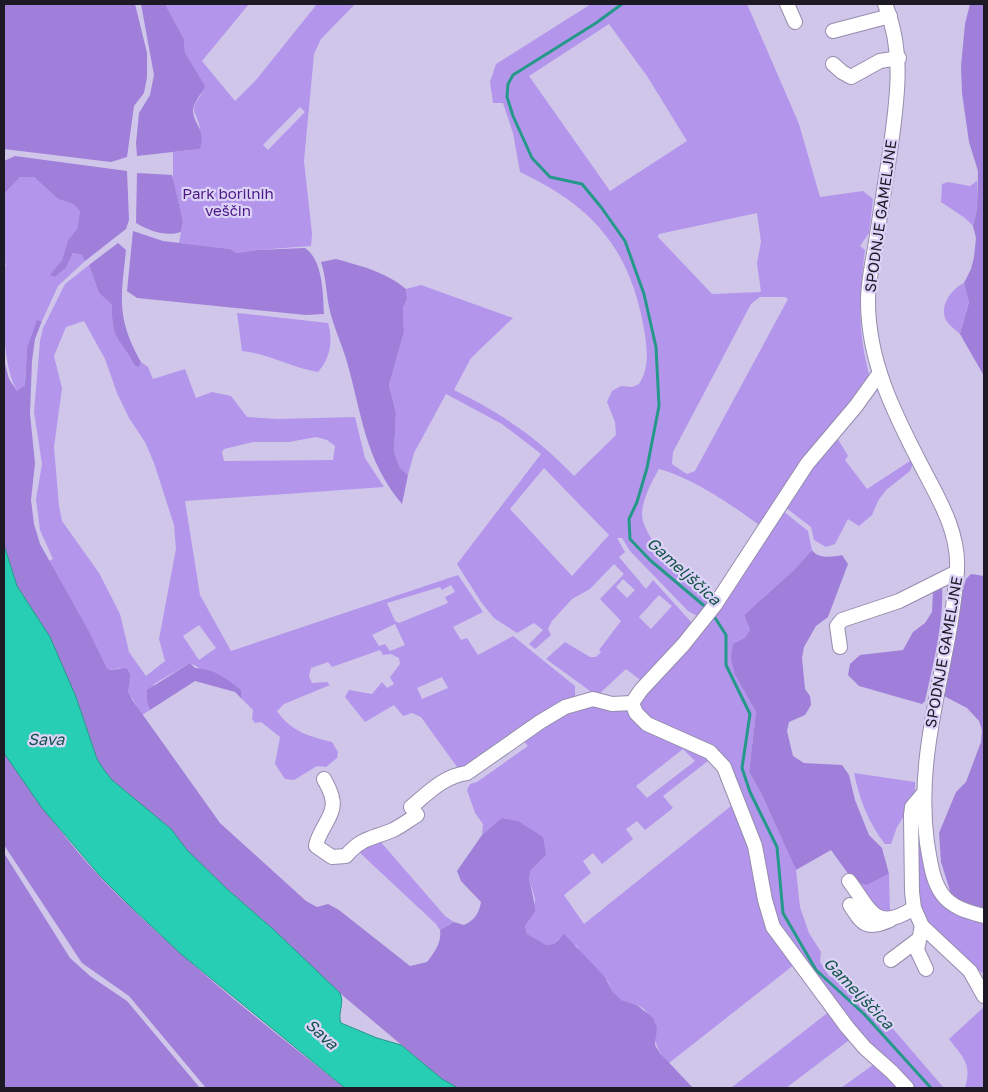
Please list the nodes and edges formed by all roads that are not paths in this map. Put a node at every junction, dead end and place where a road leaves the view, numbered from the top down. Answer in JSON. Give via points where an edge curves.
{"nodes":[{"id":1,"x":787,"y":4,"type":"edge"},
{"id":2,"x":887,"y":10,"type":"edge"},
{"id":3,"x":795,"y":22,"type":"dead end"},
{"id":4,"x":833,"y":31,"type":"dead end"},
{"id":5,"x":899,"y":58,"type":"junction"},
{"id":6,"x":833,"y":64,"type":"dead end"},
{"id":7,"x":879,"y":374,"type":"junction"},
{"id":8,"x":957,"y":572,"type":"junction"},
{"id":9,"x":840,"y":646,"type":"dead end"},
{"id":10,"x":632,"y":703,"type":"junction"},
{"id":11,"x":324,"y":779,"type":"dead end"},
{"id":12,"x":923,"y":794,"type":"junction"},
{"id":13,"x":849,"y":881,"type":"dead end"},
{"id":14,"x":850,"y":905,"type":"dead end"},
{"id":15,"x":914,"y":908,"type":"junction"},
{"id":16,"x":984,"y":916,"type":"edge"},
{"id":17,"x":890,"y":920,"type":"junction"},
{"id":18,"x":920,"y":933,"type":"junction"},
{"id":19,"x":891,"y":960,"type":"dead end"},
{"id":20,"x":926,"y":969,"type":"dead end"},
{"id":21,"x":984,"y":996,"type":"edge"},
{"id":22,"x":907,"y":1088,"type":"edge"}],
"edges":[{"from":1,"to":3,"type":"street"},
{"from":2,"to":4,"type":"street","name":"SPODNJE GAMELJNE"},
{"from":2,"to":5,"type":"street","name":"SPODNJE GAMELJNE"},
{"from":5,"to":6,"type":"street","via":[[880,60],[852,77]]},
{"from":5,"to":7,"type":"street","name":"SPODNJE GAMELJNE","via":[[899,88],[868,302]]},
{"from":7,"to":8,"type":"street","name":"SPODNJE GAMELJNE","via":[[888,399],[950,524],[958,557]]},
{"from":7,"to":10,"type":"street","via":[[807,464],[715,605]]},
{"from":8,"to":9,"type":"street","via":[[899,601],[842,620],[837,626]]},
{"from":8,"to":12,"type":"street","name":"SPODNJE GAMELJNE","via":[[930,725]]},
{"from":10,"to":11,"type":"street","via":[[612,704],[593,699],[565,707],[467,773],[439,784],[411,807],[417,815],[395,828],[365,838],[346,856],[332,857],[316,846],[332,811],[333,799]]},
{"from":10,"to":22,"type":"street","via":[[636,713],[648,724],[710,752],[724,767],[755,846],[773,927],[847,1027]]},
{"from":12,"to":15,"type":"street","via":[[912,808],[911,815]]},
{"from":12,"to":16,"type":"street","name":"SPODNJE GAMELJNE","via":[[930,858],[942,895],[952,904]]},
{"from":13,"to":17,"type":"street","via":[[875,916]]},
{"from":14,"to":17,"type":"street","via":[[868,926]]},
{"from":15,"to":17,"type":"street"},
{"from":15,"to":18,"type":"street"},
{"from":18,"to":19,"type":"street"},
{"from":18,"to":20,"type":"street","via":[[917,950]]},
{"from":18,"to":21,"type":"street","via":[[970,971]]}]}
